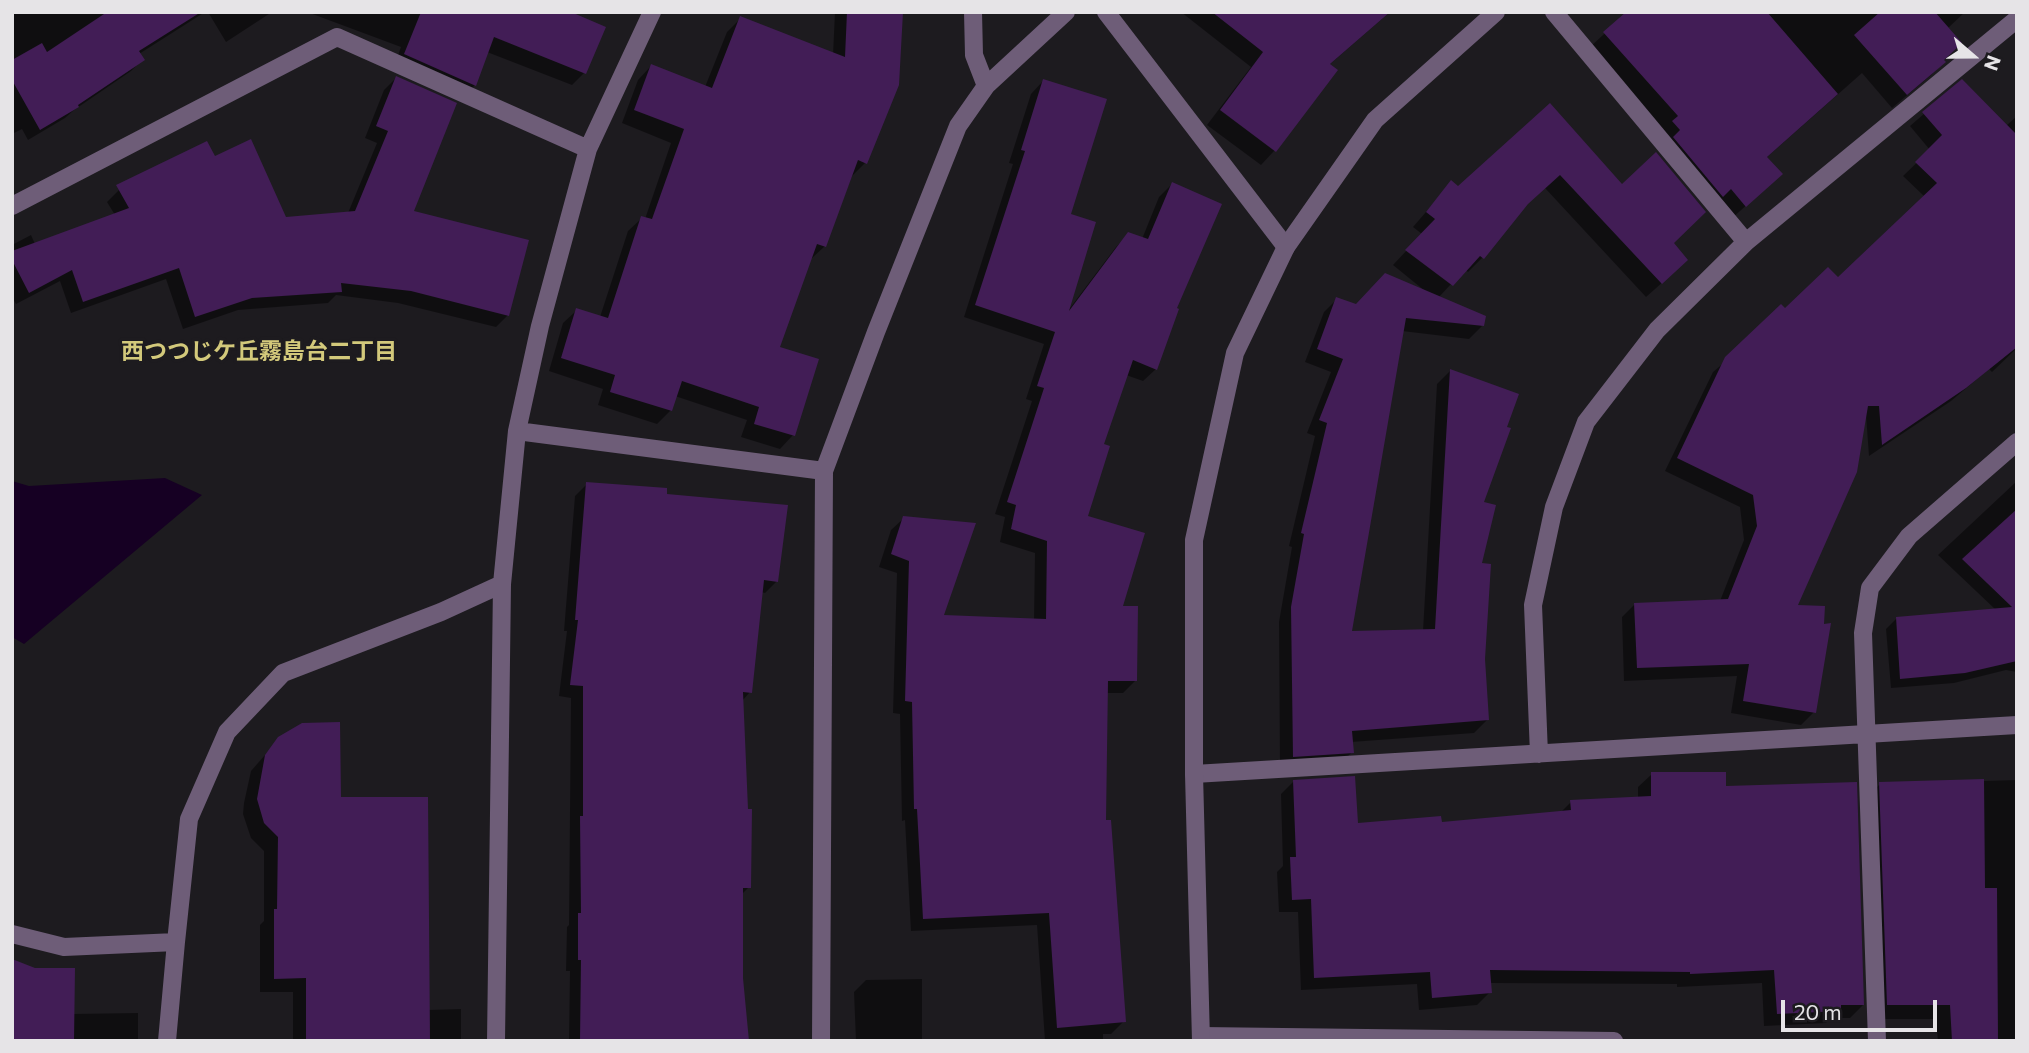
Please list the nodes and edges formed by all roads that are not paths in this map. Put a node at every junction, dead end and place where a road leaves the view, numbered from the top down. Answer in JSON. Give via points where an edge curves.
{"nodes":[{"id":1,"x":652,"y":12,"type":"edge"},
{"id":2,"x":973,"y":12,"type":"edge"},
{"id":3,"x":1066,"y":12,"type":"edge"},
{"id":4,"x":1106,"y":12,"type":"edge"},
{"id":5,"x":1496,"y":12,"type":"edge"},
{"id":6,"x":1554,"y":12,"type":"edge"},
{"id":7,"x":2017,"y":19,"type":"edge"},
{"id":8,"x":986,"y":86,"type":"junction"},
{"id":9,"x":588,"y":149,"type":"junction"},
{"id":10,"x":12,"y":206,"type":"edge"},
{"id":11,"x":1746,"y":242,"type":"junction"},
{"id":12,"x":1286,"y":247,"type":"junction"},
{"id":13,"x":517,"y":431,"type":"junction"},
{"id":14,"x":2017,"y":442,"type":"edge"},
{"id":15,"x":824,"y":471,"type":"junction"},
{"id":16,"x":502,"y":584,"type":"junction"},
{"id":17,"x":2017,"y":725,"type":"edge"},
{"id":18,"x":1867,"y":734,"type":"junction"},
{"id":19,"x":1539,"y":754,"type":"junction"},
{"id":20,"x":1194,"y":774,"type":"junction"},
{"id":21,"x":12,"y":934,"type":"edge"},
{"id":22,"x":176,"y":943,"type":"junction"},
{"id":23,"x":1201,"y":1038,"type":"edge"},
{"id":24,"x":167,"y":1041,"type":"edge"},
{"id":25,"x":496,"y":1041,"type":"edge"},
{"id":26,"x":821,"y":1041,"type":"edge"},
{"id":27,"x":1614,"y":1041,"type":"edge"},
{"id":28,"x":1877,"y":1041,"type":"edge"}],
"edges":[{"from":1,"to":9,"type":"street"},
{"from":2,"to":8,"type":"street","via":[[974,55]]},
{"from":3,"to":8,"type":"street"},
{"from":4,"to":12,"type":"street"},
{"from":5,"to":12,"type":"street","via":[[1376,120]]},
{"from":6,"to":11,"type":"street"},
{"from":7,"to":11,"type":"street"},
{"from":8,"to":15,"type":"street","via":[[958,126]]},
{"from":9,"to":10,"type":"street","via":[[337,37]]},
{"from":9,"to":13,"type":"street"},
{"from":11,"to":19,"type":"street","via":[[1657,330],[1586,422],[1554,507],[1533,605]]},
{"from":12,"to":20,"type":"street","via":[[1235,353],[1194,540]]},
{"from":13,"to":15,"type":"street"},
{"from":13,"to":16,"type":"street"},
{"from":14,"to":18,"type":"street","via":[[1909,536],[1870,588],[1863,633]]},
{"from":15,"to":26,"type":"street"},
{"from":16,"to":22,"type":"street","via":[[284,673],[227,732],[189,819]]},
{"from":16,"to":25,"type":"street"},
{"from":17,"to":18,"type":"street"},
{"from":18,"to":19,"type":"street"},
{"from":18,"to":28,"type":"street"},
{"from":19,"to":20,"type":"street"},
{"from":20,"to":23,"type":"street"},
{"from":21,"to":22,"type":"street","via":[[64,947]]},
{"from":22,"to":24,"type":"street"},
{"from":23,"to":27,"type":"street"}]}
